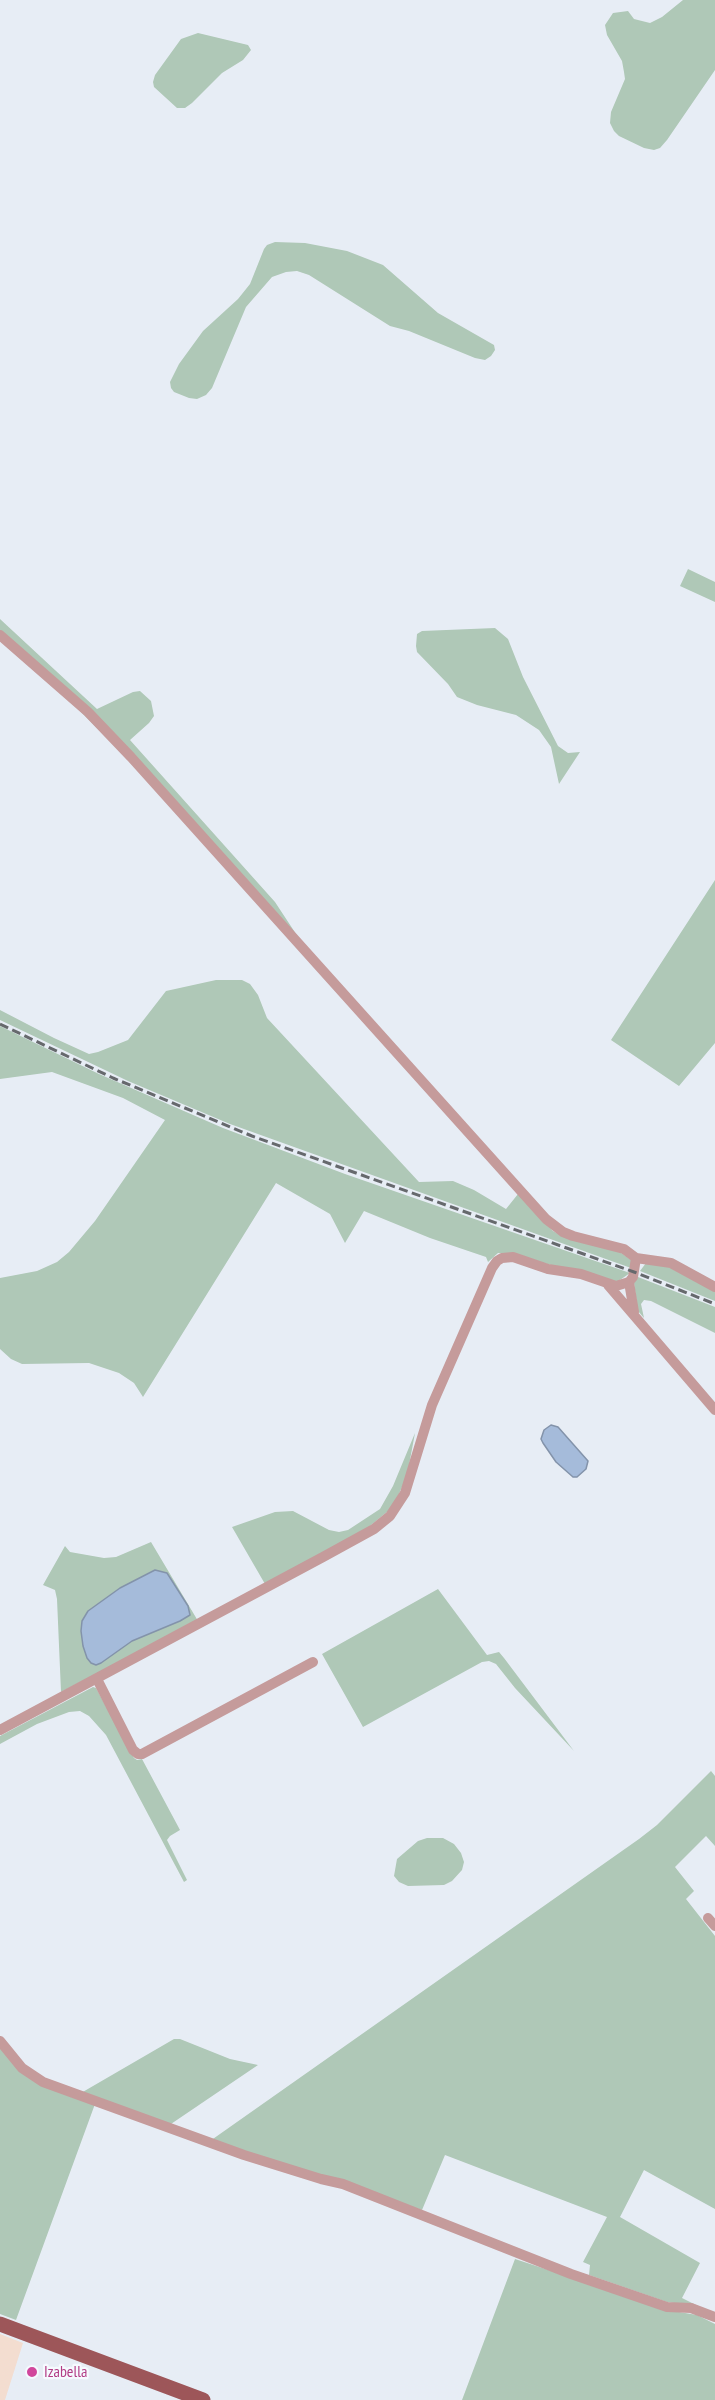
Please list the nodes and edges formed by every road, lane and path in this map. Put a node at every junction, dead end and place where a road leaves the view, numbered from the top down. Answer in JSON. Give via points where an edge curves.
{"nodes":[{"id":1,"x":0,"y":635,"type":"edge"},
{"id":2,"x":636,"y":1258,"type":"junction"},
{"id":3,"x":629,"y":1282,"type":"junction"},
{"id":4,"x":608,"y":1285,"type":"junction"},
{"id":5,"x":715,"y":1287,"type":"edge"},
{"id":6,"x":634,"y":1313,"type":"junction"},
{"id":7,"x":715,"y":1410,"type":"edge"},
{"id":8,"x":313,"y":1662,"type":"dead end"},
{"id":9,"x":97,"y":1679,"type":"junction"},
{"id":10,"x":0,"y":1730,"type":"edge"},
{"id":11,"x":0,"y":2041,"type":"edge"},
{"id":12,"x":715,"y":2317,"type":"edge"},
{"id":13,"x":0,"y":2324,"type":"edge"},
{"id":14,"x":172,"y":2394,"type":"edge"},
{"id":15,"x":203,"y":2400,"type":"edge"}],
"edges":[{"from":1,"to":2,"type":"street","via":[[88,712],[546,1219],[563,1232],[624,1249]]},
{"from":2,"to":3,"type":"street"},
{"from":2,"to":5,"type":"street","via":[[670,1263]]},
{"from":3,"to":4,"type":"street"},
{"from":3,"to":6,"type":"street"},
{"from":4,"to":6,"type":"street"},
{"from":4,"to":9,"type":"street","via":[[513,1257],[497,1261],[432,1405],[409,1484],[390,1516],[340,1548]]},
{"from":6,"to":7,"type":"street"},
{"from":8,"to":9,"type":"street","via":[[142,1754],[133,1750]]},
{"from":9,"to":10,"type":"street"},
{"from":11,"to":12,"type":"street","via":[[11,2058],[43,2082],[244,2155],[343,2184],[571,2274],[667,2307],[690,2308]]},
{"from":13,"to":14,"type":"main road"},
{"from":14,"to":15,"type":"main road"}]}
